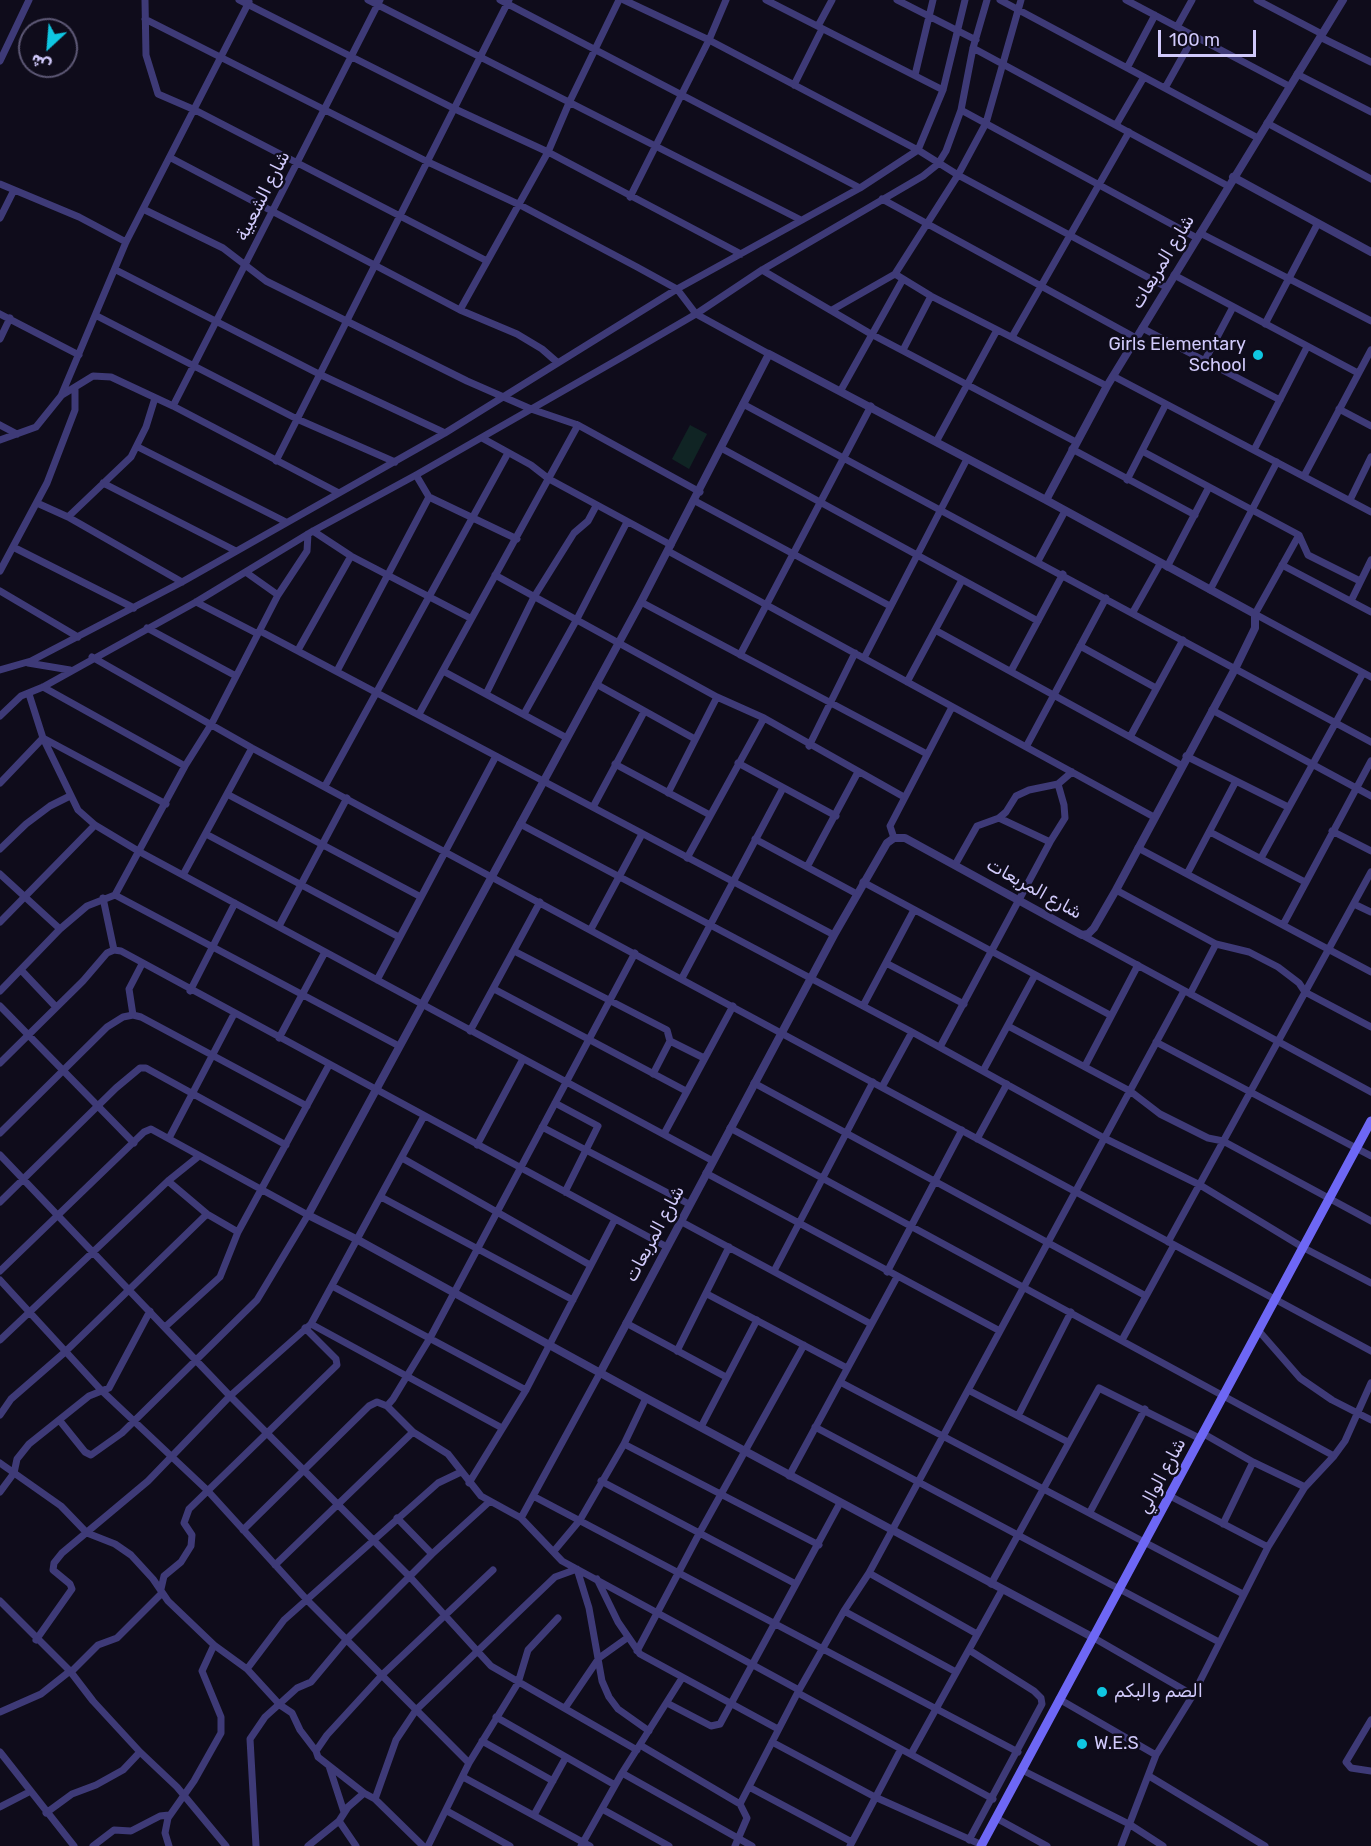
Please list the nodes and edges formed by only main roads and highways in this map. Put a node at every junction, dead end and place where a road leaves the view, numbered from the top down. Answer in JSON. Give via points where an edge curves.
{"nodes":[{"id":1,"x":1371,"y":1122,"type":"edge"},
{"id":2,"x":977,"y":1844,"type":"edge"}],
"edges":[{"from":1,"to":2,"type":"main road","name":"شارع الوالي","via":[[1023,1770]]}]}
